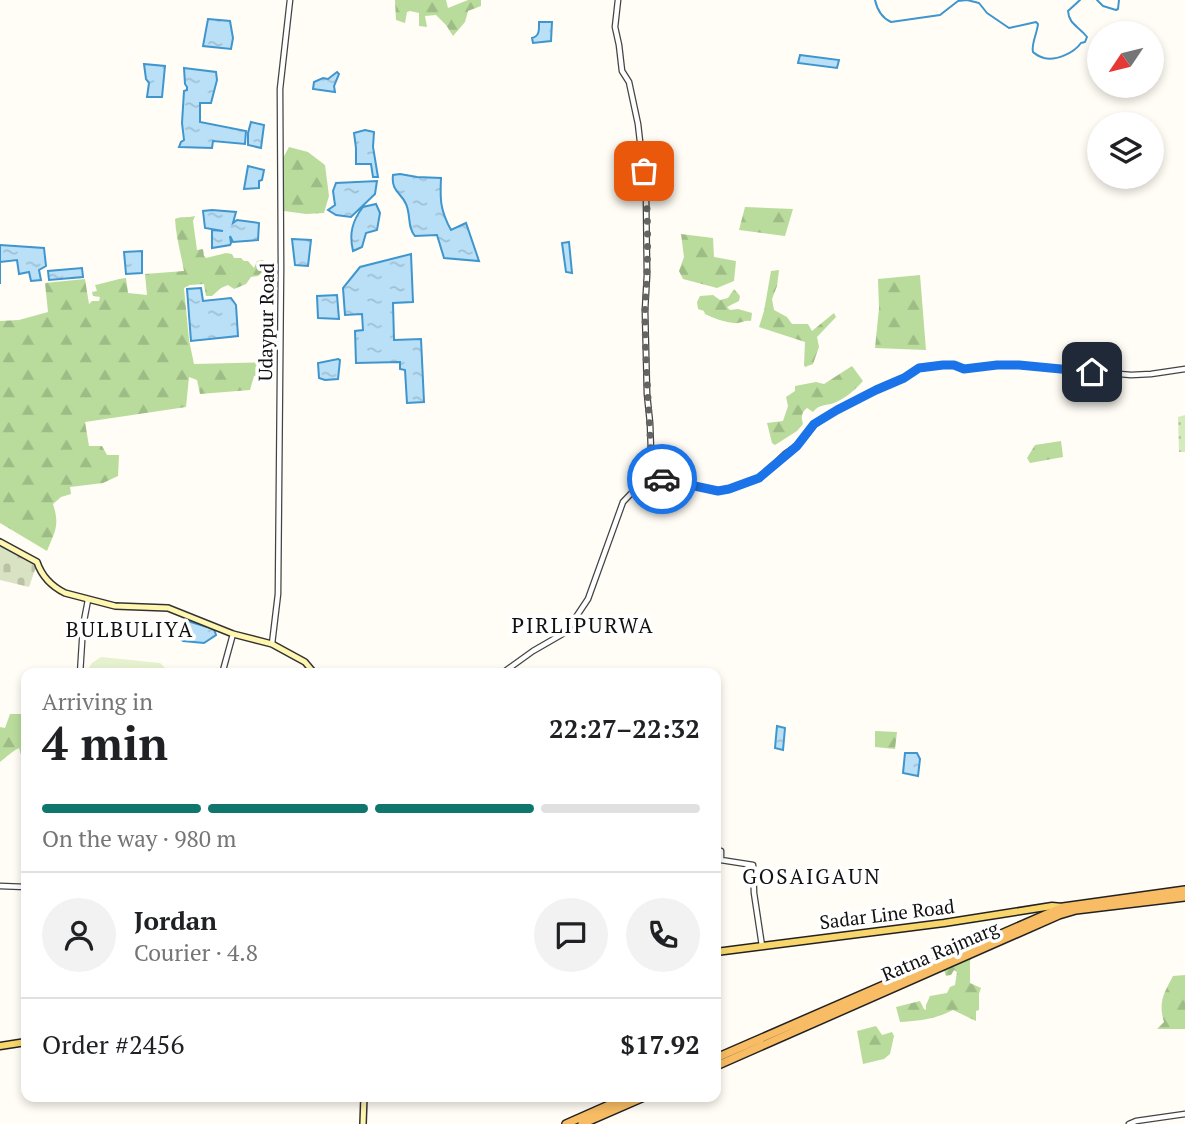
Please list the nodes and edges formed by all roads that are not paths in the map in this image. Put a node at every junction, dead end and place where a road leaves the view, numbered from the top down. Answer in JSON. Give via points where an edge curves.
{"nodes":[{"id":1,"x":290,"y":0,"type":"edge"},
{"id":2,"x":618,"y":0,"type":"edge"},
{"id":3,"x":1185,"y":369,"type":"edge"},
{"id":4,"x":652,"y":477,"type":"junction"},
{"id":5,"x":0,"y":542,"type":"edge"},
{"id":6,"x":88,"y":600,"type":"junction"},
{"id":7,"x":233,"y":634,"type":"junction"},
{"id":8,"x":272,"y":644,"type":"junction"},
{"id":9,"x":80,"y":668,"type":"edge"},
{"id":10,"x":224,"y":668,"type":"edge"},
{"id":11,"x":310,"y":668,"type":"edge"},
{"id":12,"x":509,"y":668,"type":"edge"},
{"id":13,"x":721,"y":860,"type":"edge"},
{"id":14,"x":0,"y":886,"type":"edge"},
{"id":15,"x":21,"y":887,"type":"edge"},
{"id":16,"x":1185,"y":890,"type":"edge"},
{"id":17,"x":1185,"y":897,"type":"edge"},
{"id":18,"x":1063,"y":907,"type":"junction"},
{"id":19,"x":762,"y":946,"type":"junction"},
{"id":20,"x":721,"y":951,"type":"edge"},
{"id":21,"x":21,"y":1043,"type":"edge"},
{"id":22,"x":0,"y":1046,"type":"edge"},
{"id":23,"x":721,"y":1056,"type":"edge"},
{"id":24,"x":721,"y":1064,"type":"edge"},
{"id":25,"x":364,"y":1102,"type":"edge"},
{"id":26,"x":616,"y":1102,"type":"edge"},
{"id":27,"x":633,"y":1102,"type":"edge"},
{"id":28,"x":1185,"y":1114,"type":"edge"},
{"id":29,"x":363,"y":1124,"type":"edge"},
{"id":30,"x":566,"y":1124,"type":"edge"},
{"id":31,"x":582,"y":1124,"type":"edge"},
{"id":32,"x":1129,"y":1124,"type":"edge"}],
"edges":[{"from":1,"to":8,"type":"street","name":"Udaypur Road","via":[[281,89],[278,584]]},
{"from":2,"to":4,"type":"street","via":[[615,27],[638,124],[646,194]]},
{"from":3,"to":4,"type":"street","via":[[1131,375],[1019,365],[919,368],[814,424],[797,446],[756,480],[718,491]]},
{"from":4,"to":12,"type":"street","via":[[623,502],[588,599],[566,632]]},
{"from":5,"to":6,"type":"main road","via":[[37,562],[42,576],[59,590]]},
{"from":6,"to":7,"type":"main road","via":[[168,608]]},
{"from":6,"to":9,"type":"street"},
{"from":7,"to":8,"type":"main road"},
{"from":7,"to":10,"type":"street"},
{"from":8,"to":11,"type":"main road"},
{"from":13,"to":19,"type":"street","via":[[753,865]]},
{"from":14,"to":15,"type":"street"},
{"from":16,"to":18,"type":"highway","name":"Ratna Rajmarg"},
{"from":17,"to":24,"type":"highway","name":"Ratna Rajmarg","via":[[1067,912]]},
{"from":18,"to":19,"type":"main road","name":"Sadar Line Road"},
{"from":18,"to":23,"type":"highway","name":"Ratna Rajmarg"},
{"from":19,"to":20,"type":"main road","name":"Sadar Line Road"},
{"from":21,"to":22,"type":"main road"},
{"from":25,"to":29,"type":"main road"},
{"from":26,"to":30,"type":"highway"},
{"from":27,"to":31,"type":"highway"},
{"from":28,"to":32,"type":"street"}]}
